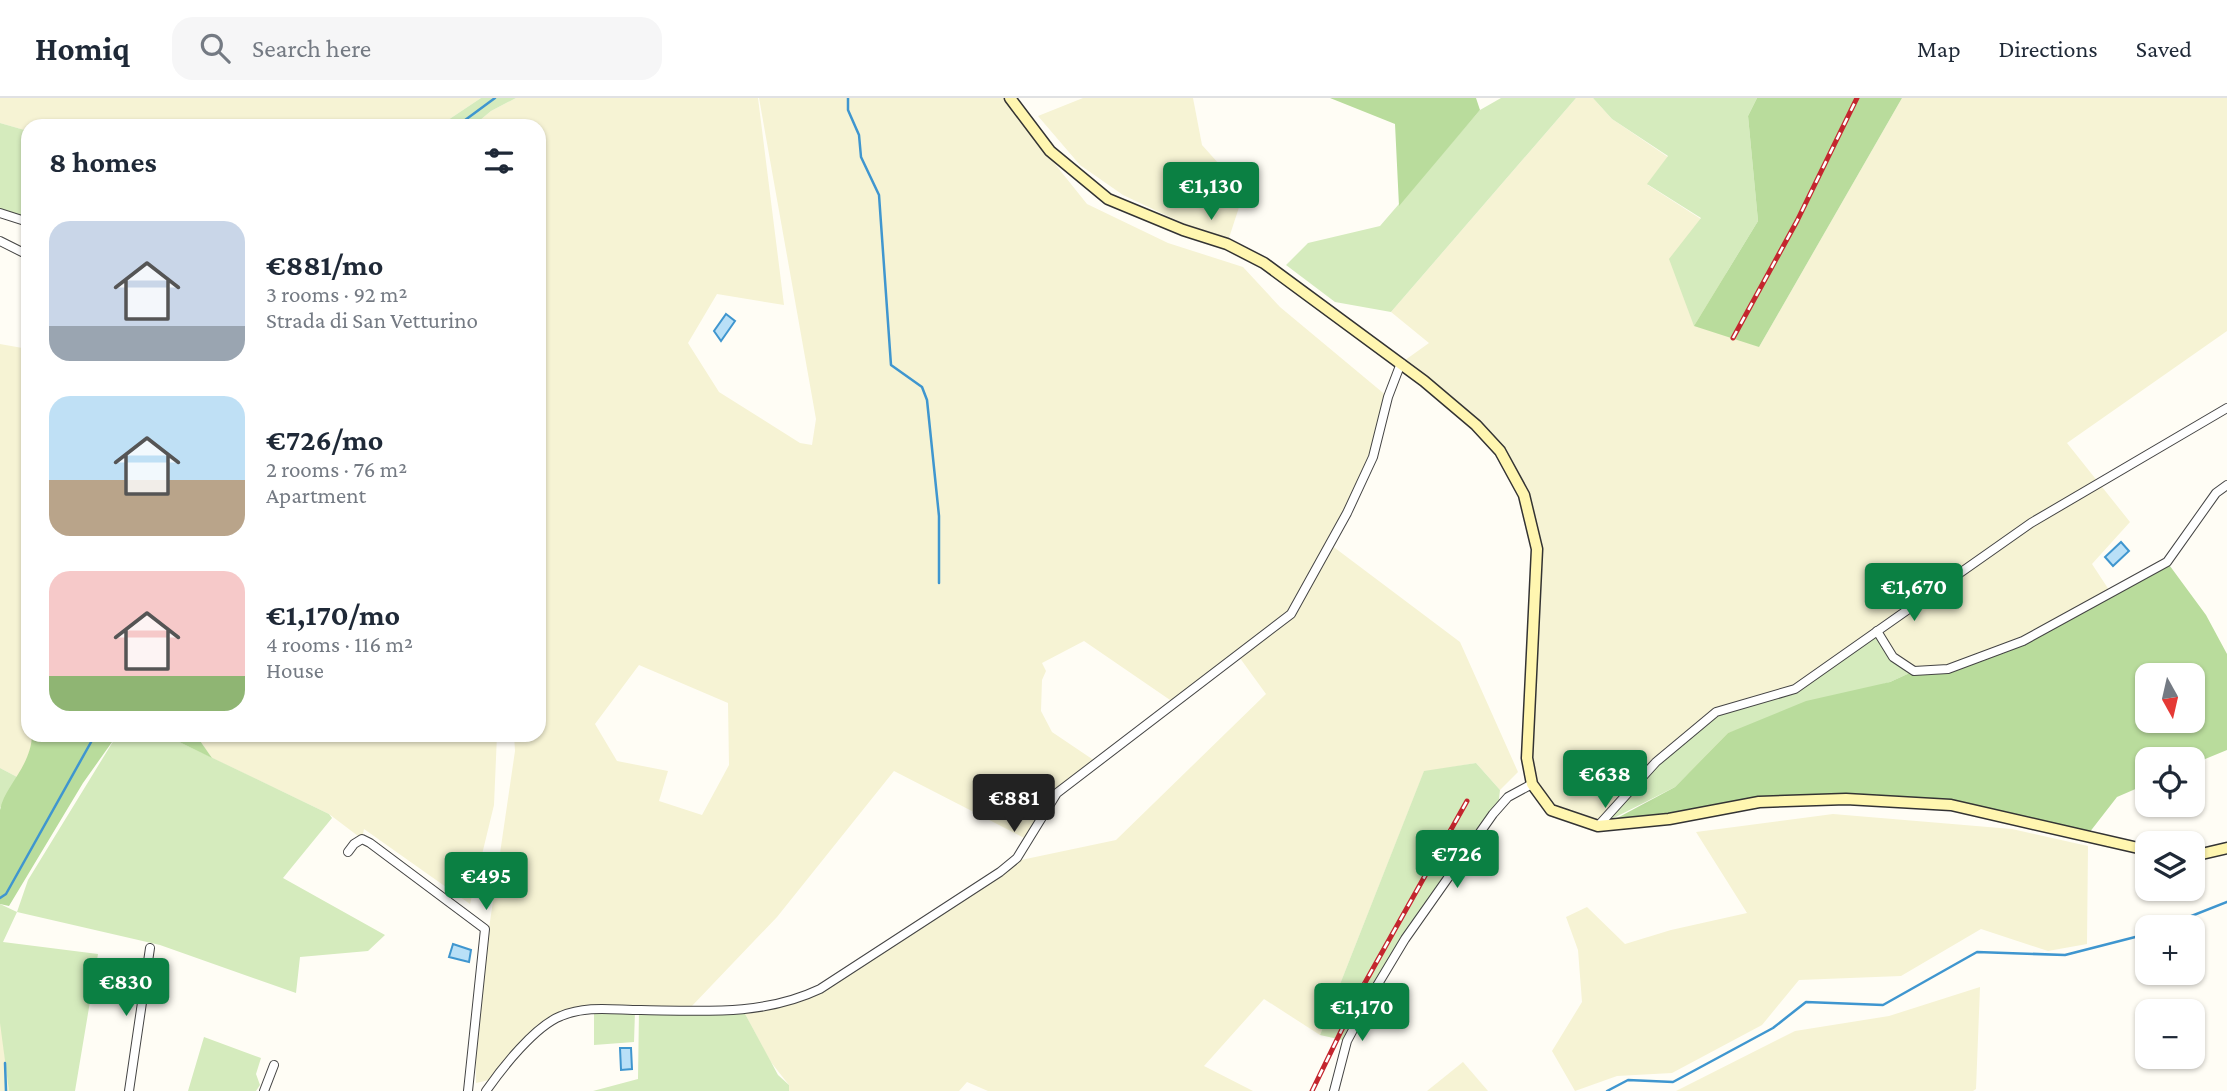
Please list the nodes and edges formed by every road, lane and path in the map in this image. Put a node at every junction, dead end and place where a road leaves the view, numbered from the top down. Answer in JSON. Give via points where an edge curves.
{"nodes":[{"id":1,"x":1010,"y":98,"type":"edge"},
{"id":2,"x":0,"y":214,"type":"edge"},
{"id":3,"x":21,"y":220,"type":"edge"},
{"id":4,"x":0,"y":241,"type":"edge"},
{"id":5,"x":21,"y":252,"type":"edge"},
{"id":6,"x":1401,"y":363,"type":"junction"},
{"id":7,"x":2227,"y":408,"type":"edge"},
{"id":8,"x":2227,"y":485,"type":"edge"},
{"id":9,"x":1877,"y":631,"type":"junction"},
{"id":10,"x":1532,"y":784,"type":"junction"},
{"id":11,"x":1598,"y":826,"type":"junction"},
{"id":12,"x":2135,"y":847,"type":"edge"},
{"id":13,"x":2227,"y":848,"type":"edge"},
{"id":14,"x":348,"y":852,"type":"dead end"},
{"id":15,"x":2205,"y":853,"type":"edge"},
{"id":16,"x":150,"y":948,"type":"dead end"},
{"id":17,"x":274,"y":1065,"type":"dead end"},
{"id":18,"x":129,"y":1091,"type":"edge"},
{"id":19,"x":264,"y":1091,"type":"edge"},
{"id":20,"x":468,"y":1091,"type":"edge"},
{"id":21,"x":486,"y":1091,"type":"edge"},
{"id":22,"x":1334,"y":1091,"type":"edge"}],
"edges":[{"from":1,"to":6,"type":"street","via":[[1050,151],[1108,199],[1227,244],[1264,263]]},
{"from":2,"to":3,"type":"street"},
{"from":4,"to":5,"type":"street"},
{"from":6,"to":10,"type":"street","via":[[1476,425],[1500,451],[1524,495],[1537,549],[1527,758]]},
{"from":6,"to":21,"type":"street","via":[[1373,457],[1292,614],[1057,793],[1017,858],[1000,872],[796,1000],[743,1010],[594,1008],[560,1016],[542,1027]]},
{"from":7,"to":9,"type":"street","via":[[2031,523]]},
{"from":8,"to":9,"type":"street","via":[[2167,562],[2023,641],[1948,669],[1914,671],[1893,657]]},
{"from":9,"to":11,"type":"street","via":[[1795,689],[1716,712],[1656,762]]},
{"from":10,"to":11,"type":"street","via":[[1551,810]]},
{"from":10,"to":22,"type":"street","via":[[1508,797],[1493,814],[1405,939],[1347,1041]]},
{"from":11,"to":12,"type":"street","via":[[1669,819],[1759,802],[1846,799],[1951,805]]},
{"from":13,"to":15,"type":"street"},
{"from":14,"to":20,"type":"street","via":[[362,839],[370,843],[485,929]]},
{"from":16,"to":18,"type":"street"},
{"from":17,"to":19,"type":"street"}]}
